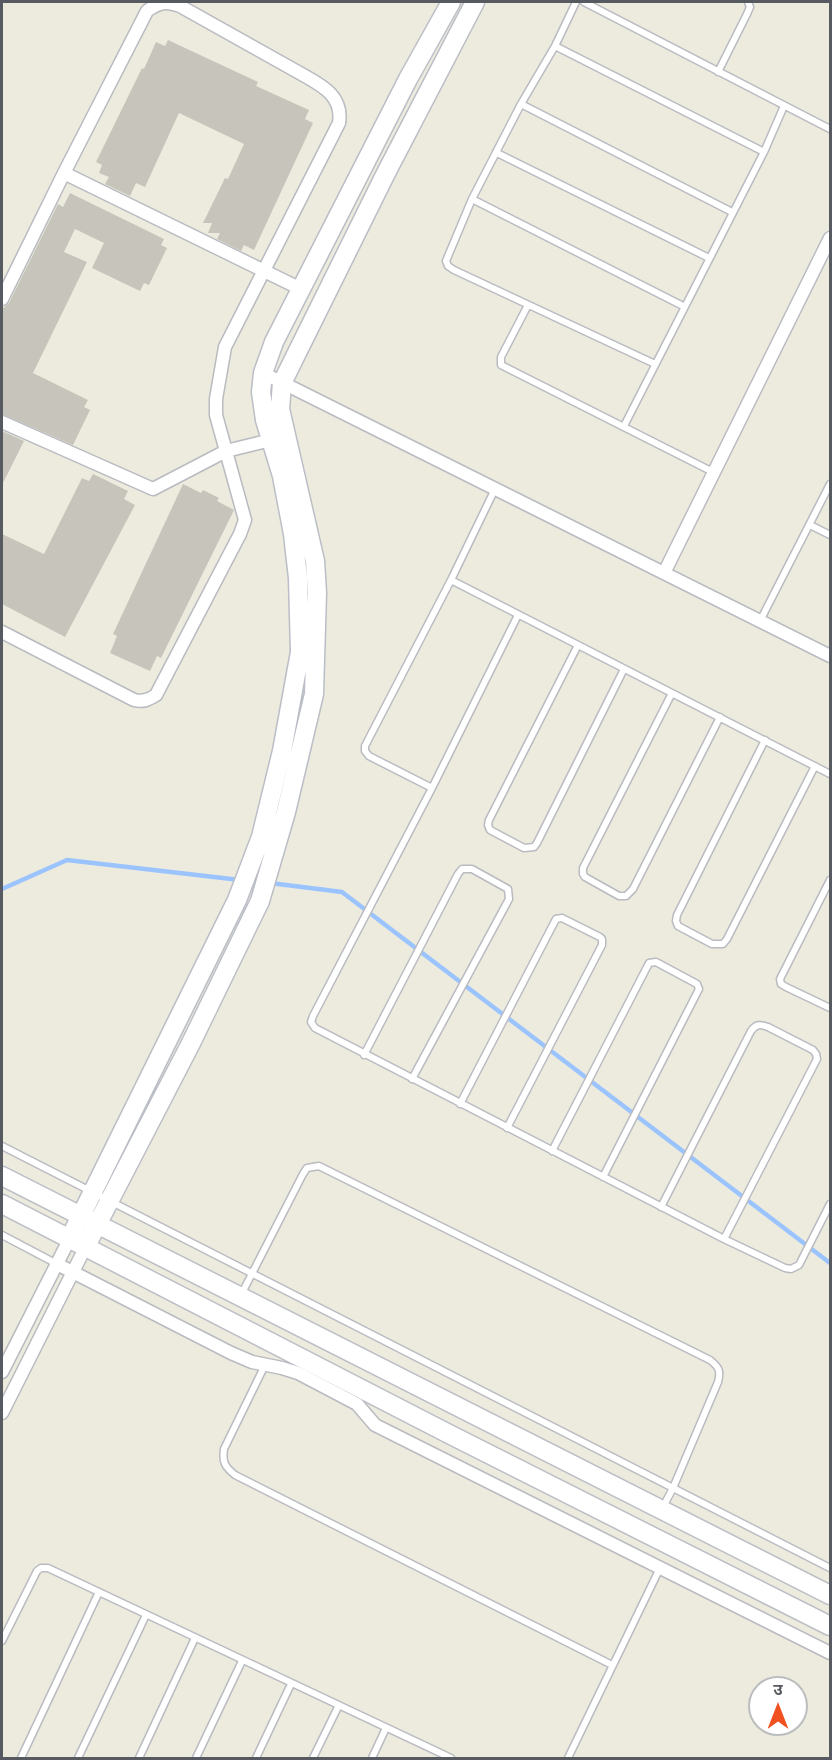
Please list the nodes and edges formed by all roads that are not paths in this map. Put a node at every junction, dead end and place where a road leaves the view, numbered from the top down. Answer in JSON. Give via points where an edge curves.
{"nodes":[{"id":1,"x":451,"y":2,"type":"edge"},
{"id":2,"x":475,"y":2,"type":"edge"},
{"id":3,"x":576,"y":2,"type":"edge"},
{"id":4,"x":584,"y":2,"type":"edge"},
{"id":5,"x":748,"y":2,"type":"edge"},
{"id":6,"x":555,"y":46,"type":"junction"},
{"id":7,"x":718,"y":72,"type":"junction"},
{"id":8,"x":521,"y":104,"type":"junction"},
{"id":9,"x":784,"y":106,"type":"junction"},
{"id":10,"x":831,"y":129,"type":"edge"},
{"id":11,"x":764,"y":152,"type":"junction"},
{"id":12,"x":497,"y":153,"type":"junction"},
{"id":13,"x":64,"y":173,"type":"junction"},
{"id":14,"x":472,"y":199,"type":"junction"},
{"id":15,"x":732,"y":213,"type":"junction"},
{"id":16,"x":831,"y":238,"type":"edge"},
{"id":17,"x":709,"y":258,"type":"junction"},
{"id":18,"x":263,"y":271,"type":"junction"},
{"id":19,"x":301,"y":289,"type":"junction"},
{"id":20,"x":2,"y":299,"type":"edge"},
{"id":21,"x":528,"y":305,"type":"junction"},
{"id":22,"x":683,"y":306,"type":"junction"},
{"id":23,"x":655,"y":364,"type":"junction"},
{"id":24,"x":263,"y":373,"type":"junction"},
{"id":25,"x":282,"y":383,"type":"junction"},
{"id":26,"x":2,"y":422,"type":"edge"},
{"id":27,"x":624,"y":426,"type":"junction"},
{"id":28,"x":271,"y":440,"type":"junction"},
{"id":29,"x":226,"y":451,"type":"junction"},
{"id":30,"x":713,"y":472,"type":"junction"},
{"id":31,"x":831,"y":484,"type":"edge"},
{"id":32,"x":495,"y":489,"type":"junction"},
{"id":33,"x":810,"y":525,"type":"junction"},
{"id":34,"x":831,"y":536,"type":"edge"},
{"id":35,"x":664,"y":573,"type":"junction"},
{"id":36,"x":451,"y":580,"type":"junction"},
{"id":37,"x":518,"y":615,"type":"junction"},
{"id":38,"x":760,"y":621,"type":"junction"},
{"id":39,"x":2,"y":632,"type":"edge"},
{"id":40,"x":578,"y":645,"type":"junction"},
{"id":41,"x":831,"y":656,"type":"edge"},
{"id":42,"x":624,"y":669,"type":"junction"},
{"id":43,"x":672,"y":693,"type":"junction"},
{"id":44,"x":720,"y":717,"type":"junction"},
{"id":45,"x":765,"y":740,"type":"junction"},
{"id":46,"x":815,"y":766,"type":"junction"},
{"id":47,"x":831,"y":774,"type":"edge"},
{"id":48,"x":432,"y":788,"type":"junction"},
{"id":49,"x":831,"y":880,"type":"edge"},
{"id":50,"x":831,"y":1008,"type":"edge"},
{"id":51,"x":364,"y":1055,"type":"junction"},
{"id":52,"x":412,"y":1079,"type":"junction"},
{"id":53,"x":460,"y":1104,"type":"junction"},
{"id":54,"x":507,"y":1128,"type":"junction"},
{"id":55,"x":2,"y":1146,"type":"edge"},
{"id":56,"x":552,"y":1151,"type":"junction"},
{"id":57,"x":2,"y":1176,"type":"edge"},
{"id":58,"x":603,"y":1177,"type":"junction"},
{"id":59,"x":101,"y":1198,"type":"junction"},
{"id":60,"x":2,"y":1204,"type":"edge"},
{"id":61,"x":831,"y":1204,"type":"edge"},
{"id":62,"x":661,"y":1207,"type":"junction"},
{"id":63,"x":89,"y":1220,"type":"junction"},
{"id":64,"x":2,"y":1235,"type":"edge"},
{"id":65,"x":724,"y":1239,"type":"junction"},
{"id":66,"x":78,"y":1242,"type":"junction"},
{"id":67,"x":57,"y":1264,"type":"junction"},
{"id":68,"x":73,"y":1272,"type":"junction"},
{"id":69,"x":252,"y":1274,"type":"junction"},
{"id":70,"x":240,"y":1297,"type":"junction"},
{"id":71,"x":266,"y":1364,"type":"junction"},
{"id":72,"x":2,"y":1372,"type":"edge"},
{"id":73,"x":2,"y":1413,"type":"edge"},
{"id":74,"x":673,"y":1488,"type":"junction"},
{"id":75,"x":661,"y":1510,"type":"junction"},
{"id":76,"x":660,"y":1568,"type":"junction"},
{"id":77,"x":831,"y":1568,"type":"edge"},
{"id":78,"x":99,"y":1592,"type":"junction"},
{"id":79,"x":831,"y":1594,"type":"edge"},
{"id":80,"x":146,"y":1615,"type":"junction"},
{"id":81,"x":831,"y":1626,"type":"edge"},
{"id":82,"x":195,"y":1638,"type":"junction"},
{"id":83,"x":2,"y":1641,"type":"edge"},
{"id":84,"x":831,"y":1653,"type":"edge"},
{"id":85,"x":242,"y":1661,"type":"junction"},
{"id":86,"x":612,"y":1665,"type":"junction"},
{"id":87,"x":291,"y":1684,"type":"junction"},
{"id":88,"x":338,"y":1707,"type":"junction"},
{"id":89,"x":386,"y":1728,"type":"junction"},
{"id":90,"x":442,"y":1757,"type":"edge"},
{"id":91,"x":21,"y":1758,"type":"edge"},
{"id":92,"x":78,"y":1758,"type":"edge"},
{"id":93,"x":139,"y":1758,"type":"edge"},
{"id":94,"x":196,"y":1758,"type":"edge"},
{"id":95,"x":256,"y":1758,"type":"edge"},
{"id":96,"x":313,"y":1758,"type":"edge"},
{"id":97,"x":372,"y":1758,"type":"edge"},
{"id":98,"x":451,"y":1758,"type":"edge"},
{"id":99,"x":568,"y":1758,"type":"edge"}],
"edges":[{"from":1,"to":19,"type":"street"},
{"from":2,"to":25,"type":"street"},
{"from":3,"to":6,"type":"lane"},
{"from":4,"to":7,"type":"lane"},
{"from":5,"to":7,"type":"lane","via":[[750,8]]},
{"from":6,"to":8,"type":"lane"},
{"from":6,"to":11,"type":"lane"},
{"from":7,"to":9,"type":"lane"},
{"from":8,"to":12,"type":"lane"},
{"from":8,"to":15,"type":"lane"},
{"from":9,"to":10,"type":"lane"},
{"from":9,"to":11,"type":"lane"},
{"from":11,"to":15,"type":"lane"},
{"from":12,"to":14,"type":"lane"},
{"from":12,"to":17,"type":"lane"},
{"from":13,"to":18,"type":"street"},
{"from":13,"to":18,"type":"street","via":[[147,11],[157,3],[180,6],[321,84],[339,104],[339,123]]},
{"from":13,"to":20,"type":"street"},
{"from":14,"to":21,"type":"lane","via":[[447,255],[448,266]]},
{"from":14,"to":22,"type":"lane"},
{"from":15,"to":17,"type":"lane"},
{"from":16,"to":30,"type":"street"},
{"from":17,"to":22,"type":"lane"},
{"from":18,"to":19,"type":"street"},
{"from":18,"to":29,"type":"street","via":[[221,361],[215,407]]},
{"from":19,"to":24,"type":"street"},
{"from":21,"to":23,"type":"lane"},
{"from":21,"to":27,"type":"lane","via":[[501,357],[501,365]]},
{"from":22,"to":23,"type":"lane"},
{"from":23,"to":27,"type":"lane"},
{"from":24,"to":25,"type":"street"},
{"from":24,"to":28,"type":"street","via":[[263,413]]},
{"from":25,"to":32,"type":"street"},
{"from":25,"to":59,"type":"street","via":[[280,409],[315,561],[315,684],[286,812],[260,901],[196,1033]]},
{"from":26,"to":29,"type":"street","via":[[153,489]]},
{"from":27,"to":30,"type":"lane"},
{"from":28,"to":29,"type":"street"},
{"from":28,"to":59,"type":"street","via":[[282,476],[298,578],[300,652],[282,751],[261,837],[245,881]]},
{"from":29,"to":39,"type":"street","via":[[244,514],[243,527],[156,695],[141,702],[134,700]]},
{"from":30,"to":35,"type":"street"},
{"from":31,"to":33,"type":"lane"},
{"from":32,"to":35,"type":"street"},
{"from":32,"to":36,"type":"lane"},
{"from":33,"to":34,"type":"lane"},
{"from":33,"to":38,"type":"lane"},
{"from":35,"to":38,"type":"street"},
{"from":36,"to":37,"type":"lane"},
{"from":36,"to":48,"type":"lane","via":[[365,746],[369,756]]},
{"from":37,"to":40,"type":"lane"},
{"from":37,"to":48,"type":"lane"},
{"from":38,"to":41,"type":"street"},
{"from":40,"to":42,"type":"lane"},
{"from":40,"to":42,"type":"lane","via":[[489,820],[490,830],[524,848],[537,843]]},
{"from":42,"to":43,"type":"lane"},
{"from":43,"to":44,"type":"lane"},
{"from":43,"to":44,"type":"lane","via":[[583,868],[585,877],[619,896],[626,896],[633,889]]},
{"from":44,"to":45,"type":"lane"},
{"from":45,"to":46,"type":"lane"},
{"from":45,"to":46,"type":"lane","via":[[677,915],[678,926],[712,944],[723,944],[727,939]]},
{"from":46,"to":47,"type":"lane"},
{"from":48,"to":51,"type":"lane","via":[[311,1022],[321,1033]]},
{"from":49,"to":50,"type":"lane","via":[[780,979],[786,987]]},
{"from":51,"to":52,"type":"lane"},
{"from":51,"to":52,"type":"lane","via":[[458,873],[472,869],[508,889],[508,899]]},
{"from":52,"to":53,"type":"lane"},
{"from":53,"to":54,"type":"lane"},
{"from":53,"to":54,"type":"lane","via":[[556,919],[562,918],[600,937],[602,945]]},
{"from":54,"to":56,"type":"lane"},
{"from":55,"to":59,"type":"lane"},
{"from":56,"to":58,"type":"lane"},
{"from":56,"to":58,"type":"lane","via":[[647,967],[656,962],[697,984],[699,989]]},
{"from":57,"to":63,"type":"street"},
{"from":58,"to":62,"type":"lane"},
{"from":59,"to":63,"type":"street"},
{"from":59,"to":69,"type":"lane"},
{"from":60,"to":66,"type":"street"},
{"from":61,"to":65,"type":"lane","via":[[795,1268],[785,1268]]},
{"from":62,"to":65,"type":"lane"},
{"from":62,"to":65,"type":"lane","via":[[751,1031],[761,1024],[768,1027],[813,1050],[817,1059]]},
{"from":63,"to":66,"type":"street"},
{"from":63,"to":70,"type":"street"},
{"from":64,"to":67,"type":"lane"},
{"from":66,"to":67,"type":"street"},
{"from":66,"to":68,"type":"street"},
{"from":66,"to":81,"type":"street"},
{"from":67,"to":68,"type":"street"},
{"from":67,"to":72,"type":"street"},
{"from":68,"to":71,"type":"street","via":[[231,1353]]},
{"from":68,"to":73,"type":"street"},
{"from":69,"to":70,"type":"lane"},
{"from":69,"to":74,"type":"lane"},
{"from":69,"to":74,"type":"lane","via":[[303,1174],[307,1168],[319,1166],[710,1360],[718,1366],[718,1382]]},
{"from":70,"to":75,"type":"street"},
{"from":71,"to":76,"type":"street","via":[[298,1373],[357,1404],[375,1425]]},
{"from":71,"to":86,"type":"lane","via":[[224,1449],[225,1467]]},
{"from":74,"to":75,"type":"lane"},
{"from":74,"to":77,"type":"lane"},
{"from":75,"to":79,"type":"street"},
{"from":76,"to":84,"type":"street"},
{"from":76,"to":86,"type":"lane"},
{"from":78,"to":80,"type":"lane"},
{"from":78,"to":83,"type":"lane","via":[[41,1568]]},
{"from":78,"to":91,"type":"lane"},
{"from":80,"to":82,"type":"lane"},
{"from":80,"to":92,"type":"lane"},
{"from":82,"to":85,"type":"lane"},
{"from":82,"to":93,"type":"lane"},
{"from":85,"to":87,"type":"lane"},
{"from":85,"to":94,"type":"lane"},
{"from":86,"to":99,"type":"lane"},
{"from":87,"to":88,"type":"lane"},
{"from":87,"to":95,"type":"lane"},
{"from":88,"to":89,"type":"lane"},
{"from":88,"to":96,"type":"lane"},
{"from":89,"to":90,"type":"lane"},
{"from":89,"to":97,"type":"lane"},
{"from":90,"to":98,"type":"lane"}]}
